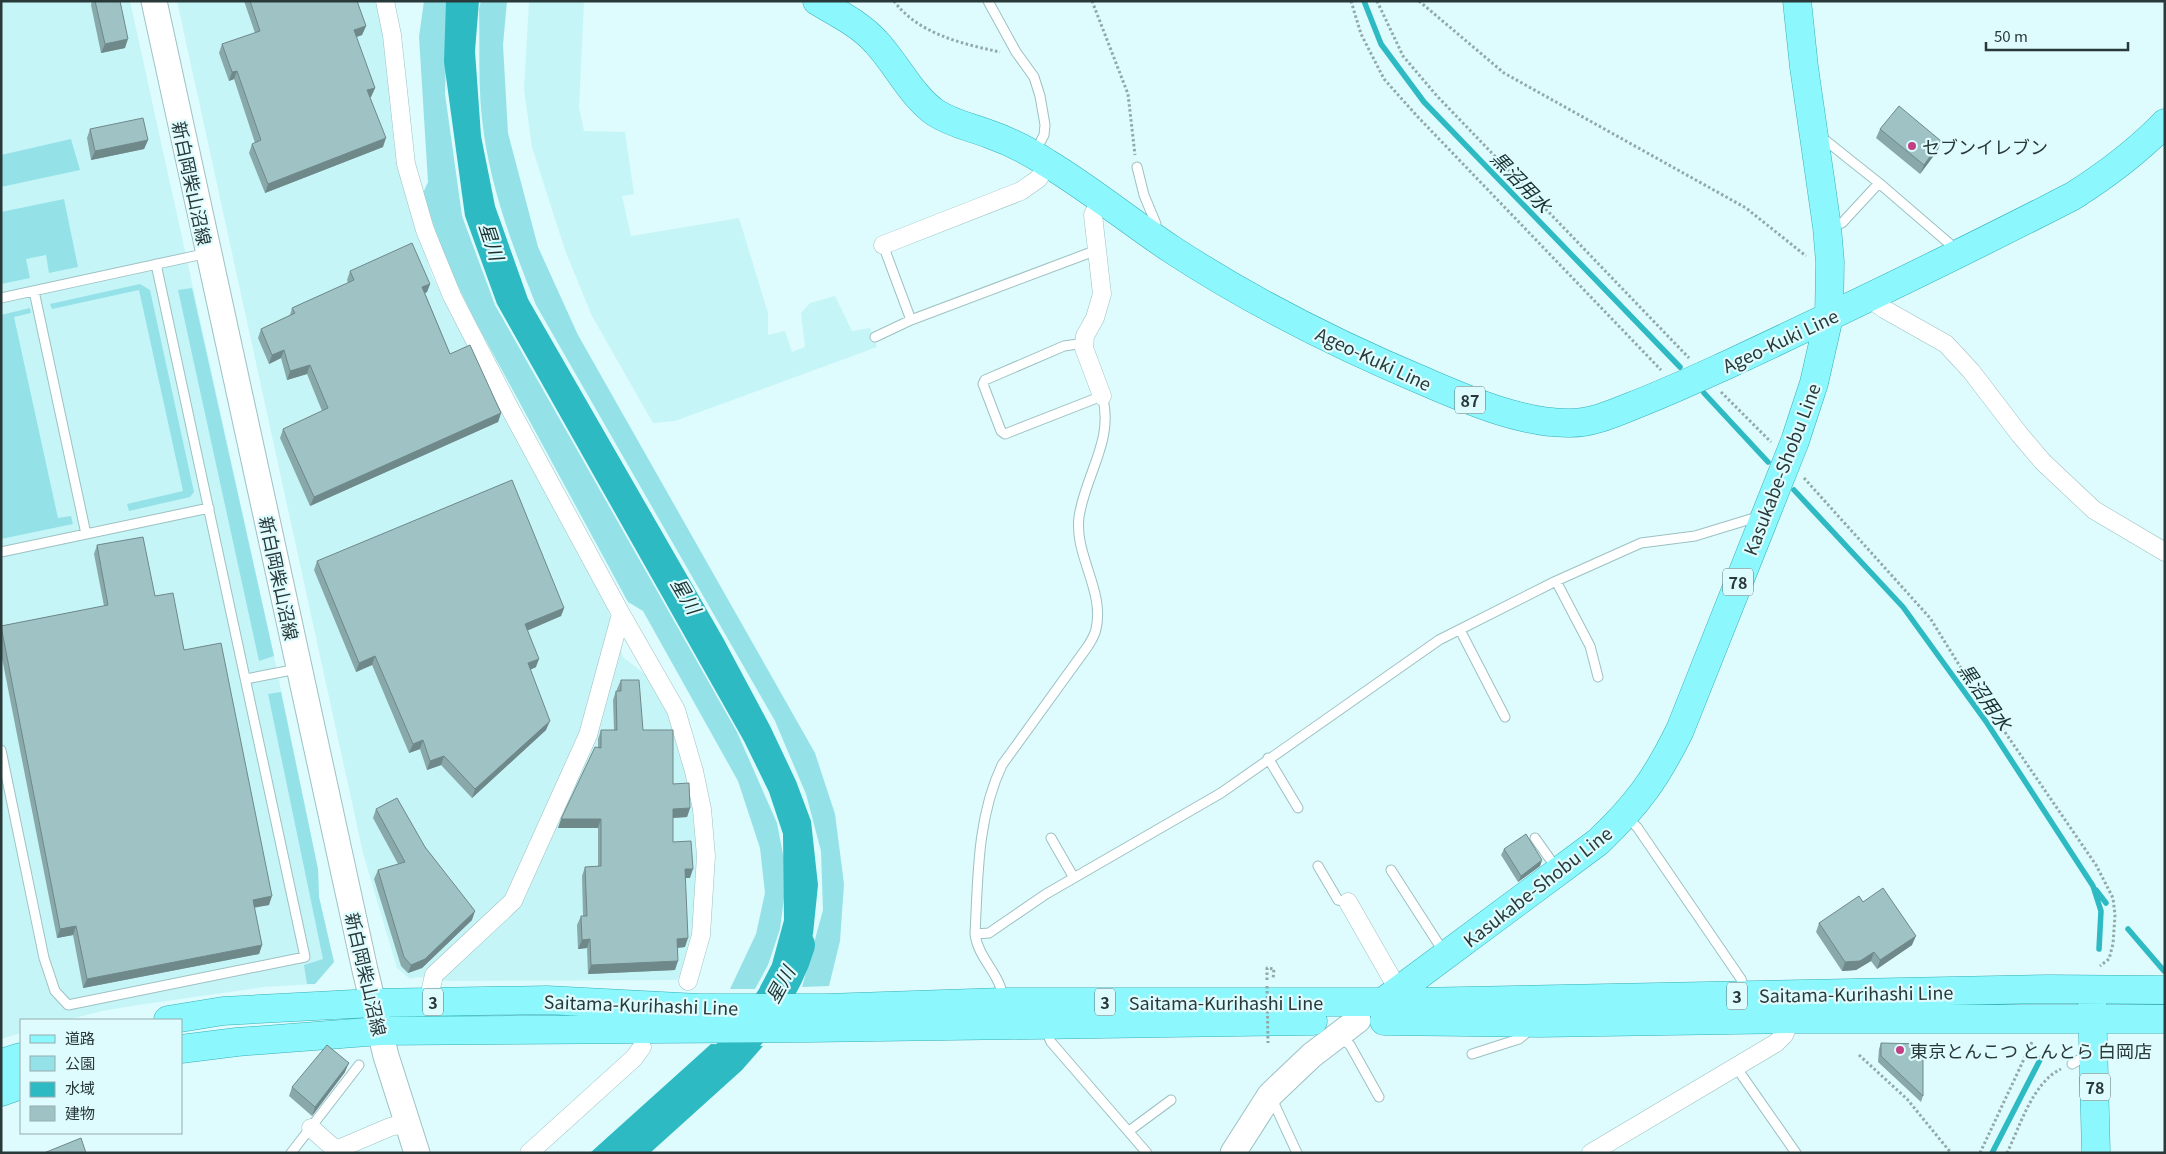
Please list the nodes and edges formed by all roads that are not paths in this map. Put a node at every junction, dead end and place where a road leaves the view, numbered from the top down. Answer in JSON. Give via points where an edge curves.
{"nodes":[{"id":1,"x":154,"y":1,"type":"edge"},
{"id":2,"x":385,"y":1,"type":"edge"},
{"id":3,"x":817,"y":1,"type":"edge"},
{"id":4,"x":988,"y":1,"type":"edge"},
{"id":5,"x":1797,"y":1,"type":"edge"},
{"id":6,"x":2165,"y":123,"type":"edge"},
{"id":7,"x":1814,"y":131,"type":"junction"},
{"id":8,"x":1041,"y":159,"type":"junction"},
{"id":9,"x":1137,"y":169,"type":"road end"},
{"id":10,"x":1879,"y":183,"type":"junction"},
{"id":11,"x":1101,"y":198,"type":"junction"},
{"id":12,"x":1827,"y":227,"type":"junction"},
{"id":13,"x":1151,"y":235,"type":"junction"},
{"id":14,"x":883,"y":245,"type":"joint"},
{"id":15,"x":1097,"y":250,"type":"junction"},
{"id":16,"x":209,"y":253,"type":"junction"},
{"id":17,"x":1960,"y":253,"type":"junction"},
{"id":18,"x":156,"y":264,"type":"junction"},
{"id":19,"x":34,"y":291,"type":"junction"},
{"id":20,"x":1868,"y":297,"type":"junction"},
{"id":21,"x":1,"y":298,"type":"edge"},
{"id":22,"x":1829,"y":317,"type":"junction"},
{"id":23,"x":911,"y":320,"type":"junction"},
{"id":24,"x":875,"y":336,"type":"dead end"},
{"id":25,"x":1085,"y":343,"type":"junction"},
{"id":26,"x":1102,"y":396,"type":"junction"},
{"id":27,"x":209,"y":508,"type":"junction"},
{"id":28,"x":1763,"y":519,"type":"junction"},
{"id":29,"x":86,"y":534,"type":"junction"},
{"id":30,"x":1,"y":552,"type":"edge"},
{"id":31,"x":2165,"y":552,"type":"edge"},
{"id":32,"x":1556,"y":581,"type":"junction"},
{"id":33,"x":621,"y":614,"type":"junction"},
{"id":34,"x":1460,"y":630,"type":"junction"},
{"id":35,"x":299,"y":669,"type":"junction"},
{"id":36,"x":1598,"y":677,"type":"dead end"},
{"id":37,"x":246,"y":679,"type":"junction"},
{"id":38,"x":1505,"y":717,"type":"dead end"},
{"id":39,"x":1,"y":750,"type":"edge"},
{"id":40,"x":1268,"y":758,"type":"junction"},
{"id":41,"x":1298,"y":808,"type":"dead end"},
{"id":42,"x":1625,"y":817,"type":"junction"},
{"id":43,"x":1051,"y":838,"type":"dead end"},
{"id":44,"x":1535,"y":838,"type":"dead end"},
{"id":45,"x":1318,"y":866,"type":"dead end"},
{"id":46,"x":1391,"y":870,"type":"dead end"},
{"id":47,"x":1559,"y":872,"type":"junction"},
{"id":48,"x":1074,"y":878,"type":"junction"},
{"id":49,"x":1348,"y":902,"type":"joint"},
{"id":50,"x":975,"y":934,"type":"junction"},
{"id":51,"x":1446,"y":956,"type":"junction"},
{"id":52,"x":2093,"y":979,"type":"junction"},
{"id":53,"x":688,"y":981,"type":"dead end"},
{"id":54,"x":2165,"y":990,"type":"edge"},
{"id":55,"x":1394,"y":995,"type":"junction"},
{"id":56,"x":1747,"y":996,"type":"junction"},
{"id":57,"x":428,"y":1002,"type":"junction"},
{"id":58,"x":1003,"y":1002,"type":"junction"},
{"id":59,"x":373,"y":1003,"type":"junction"},
{"id":60,"x":691,"y":1018,"type":"junction"},
{"id":61,"x":818,"y":1018,"type":"junction"},
{"id":62,"x":174,"y":1019,"type":"edge"},
{"id":63,"x":1791,"y":1019,"type":"junction"},
{"id":64,"x":2165,"y":1019,"type":"edge"},
{"id":65,"x":1358,"y":1020,"type":"junction"},
{"id":66,"x":2094,"y":1020,"type":"junction"},
{"id":67,"x":1539,"y":1023,"type":"junction"},
{"id":68,"x":1043,"y":1024,"type":"junction"},
{"id":69,"x":380,"y":1031,"type":"junction"},
{"id":70,"x":1336,"y":1036,"type":"junction"},
{"id":71,"x":642,"y":1047,"type":"dead end"},
{"id":72,"x":182,"y":1049,"type":"edge"},
{"id":73,"x":1472,"y":1054,"type":"dead end"},
{"id":74,"x":20,"y":1057,"type":"edge"},
{"id":75,"x":1,"y":1063,"type":"edge"},
{"id":76,"x":359,"y":1065,"type":"dead end"},
{"id":77,"x":1736,"y":1067,"type":"junction"},
{"id":78,"x":20,"y":1085,"type":"edge"},
{"id":79,"x":1,"y":1092,"type":"edge"},
{"id":80,"x":1270,"y":1095,"type":"junction"},
{"id":81,"x":1379,"y":1096,"type":"dead end"},
{"id":82,"x":1171,"y":1100,"type":"dead end"},
{"id":83,"x":406,"y":1122,"type":"junction"},
{"id":84,"x":311,"y":1128,"type":"junction"},
{"id":85,"x":1129,"y":1131,"type":"junction"},
{"id":86,"x":352,"y":1148,"type":"edge"},
{"id":87,"x":1792,"y":1152,"type":"edge"},
{"id":88,"x":292,"y":1153,"type":"edge"},
{"id":89,"x":417,"y":1153,"type":"edge"},
{"id":90,"x":529,"y":1153,"type":"edge"},
{"id":91,"x":1146,"y":1153,"type":"edge"},
{"id":92,"x":1233,"y":1153,"type":"edge"},
{"id":93,"x":1297,"y":1153,"type":"edge"},
{"id":94,"x":1591,"y":1153,"type":"edge"},
{"id":95,"x":2096,"y":1153,"type":"edge"}],
"edges":[{"from":1,"to":16,"type":"street","name":"新白岡柴山沼線"},
{"from":2,"to":33,"type":"street","via":[[392,35],[406,164],[425,230],[452,296]]},
{"from":3,"to":8,"type":"main road","name":"Ageo-Kuki Line","number":"87","via":[[864,30],[877,42],[932,110],[952,122],[991,134]]},
{"from":4,"to":8,"type":"lane","via":[[1034,77],[1044,112]]},
{"from":5,"to":7,"type":"main road","name":"Kasukabe-Shobu Line","number":"78"},
{"from":6,"to":17,"type":"main road","name":"Ageo-Kuki Line","number":"87","via":[[2130,155],[2073,196]]},
{"from":7,"to":10,"type":"lane"},
{"from":7,"to":12,"type":"main road","name":"Kasukabe-Shobu Line","number":"78"},
{"from":8,"to":11,"type":"main road","name":"Ageo-Kuki Line","number":"87"},
{"from":8,"to":14,"type":"street","via":[[1038,179],[1022,191]]},
{"from":9,"to":13,"type":"lane","via":[[1156,224]]},
{"from":10,"to":12,"type":"lane","via":[[1842,223]]},
{"from":10,"to":17,"type":"lane"},
{"from":11,"to":13,"type":"main road","name":"Ageo-Kuki Line","number":"87"},
{"from":11,"to":15,"type":"street","via":[[1093,215]]},
{"from":12,"to":22,"type":"main road","name":"Kasukabe-Shobu Line","number":"78"},
{"from":13,"to":22,"type":"main road","name":"Ageo-Kuki Line","number":"87","via":[[1319,333],[1374,360],[1492,408],[1548,422],[1572,423],[1607,415],[1679,388]]},
{"from":14,"to":23,"type":"lane"},
{"from":15,"to":23,"type":"lane"},
{"from":15,"to":25,"type":"street","via":[[1102,294]]},
{"from":16,"to":18,"type":"lane"},
{"from":16,"to":35,"type":"street","name":"新白岡柴山沼線"},
{"from":17,"to":20,"type":"main road","name":"Ageo-Kuki Line","number":"87"},
{"from":18,"to":19,"type":"lane"},
{"from":18,"to":27,"type":"lane"},
{"from":19,"to":21,"type":"lane"},
{"from":19,"to":29,"type":"lane"},
{"from":20,"to":22,"type":"main road","name":"Ageo-Kuki Line","number":"87"},
{"from":20,"to":31,"type":"street","via":[[1946,344],[2044,462],[2094,510]]},
{"from":22,"to":28,"type":"main road","name":"Kasukabe-Shobu Line","number":"78","via":[[1814,383],[1795,442]]},
{"from":23,"to":24,"type":"lane"},
{"from":25,"to":26,"type":"street"},
{"from":25,"to":26,"type":"lane","via":[[1064,346],[985,380],[983,384],[1005,434]]},
{"from":26,"to":50,"type":"lane","via":[[1107,412],[1106,428],[1080,516],[1079,533],[1097,612],[1096,629],[1088,646],[1002,765],[992,785],[982,830]]},
{"from":27,"to":29,"type":"lane"},
{"from":27,"to":37,"type":"lane"},
{"from":28,"to":32,"type":"lane","via":[[1754,518],[1695,536],[1641,543]]},
{"from":28,"to":42,"type":"main road","name":"Kasukabe-Shobu Line","number":"78","via":[[1680,730],[1648,789]]},
{"from":29,"to":30,"type":"lane"},
{"from":32,"to":34,"type":"lane"},
{"from":32,"to":36,"type":"lane","via":[[1590,646]]},
{"from":33,"to":53,"type":"street","via":[[676,710],[702,809],[706,856],[701,935]]},
{"from":33,"to":57,"type":"street","via":[[588,735],[514,902],[434,975]]},
{"from":34,"to":38,"type":"lane"},
{"from":34,"to":40,"type":"lane","via":[[1439,640]]},
{"from":35,"to":37,"type":"lane"},
{"from":35,"to":59,"type":"street","name":"新白岡柴山沼線"},
{"from":37,"to":39,"type":"lane","via":[[305,957],[68,1005],[55,991],[44,958]]},
{"from":40,"to":41,"type":"lane"},
{"from":40,"to":48,"type":"lane","via":[[1221,792]]},
{"from":42,"to":47,"type":"main road","name":"Kasukabe-Shobu Line","number":"78"},
{"from":42,"to":56,"type":"lane","via":[[1637,827],[1741,979]]},
{"from":43,"to":48,"type":"lane"},
{"from":44,"to":47,"type":"lane"},
{"from":45,"to":49,"type":"lane","via":[[1338,900]]},
{"from":46,"to":51,"type":"lane"},
{"from":47,"to":51,"type":"main road","name":"Kasukabe-Shobu Line","number":"78"},
{"from":48,"to":50,"type":"lane","via":[[989,933]]},
{"from":49,"to":55,"type":"street","via":[[1392,979]]},
{"from":50,"to":58,"type":"lane","via":[[976,946],[1002,988]]},
{"from":51,"to":55,"type":"main road","name":"Kasukabe-Shobu Line","number":"78"},
{"from":52,"to":54,"type":"main road","name":"Saitama-Kurihashi Line","number":"3"},
{"from":52,"to":56,"type":"main road","name":"Saitama-Kurihashi Line","number":"3","via":[[2050,988]]},
{"from":52,"to":66,"type":"main road","number":"78"},
{"from":55,"to":56,"type":"main road","name":"Saitama-Kurihashi Line","number":"3"},
{"from":55,"to":58,"type":"main road","name":"Saitama-Kurihashi Line","number":"3"},
{"from":55,"to":65,"type":"main road","name":"Kasukabe-Shobu Line","number":"78"},
{"from":57,"to":59,"type":"main road","name":"Saitama-Kurihashi Line","number":"3"},
{"from":57,"to":60,"type":"main road","name":"Saitama-Kurihashi Line","number":"3","via":[[547,1000]]},
{"from":58,"to":61,"type":"main road","name":"Saitama-Kurihashi Line","number":"3"},
{"from":59,"to":62,"type":"main road","name":"Saitama-Kurihashi Line","number":"3","via":[[223,1011]]},
{"from":59,"to":69,"type":"street","name":"新白岡柴山沼線"},
{"from":60,"to":61,"type":"main road","name":"Saitama-Kurihashi Line","number":"3"},
{"from":60,"to":69,"type":"main road","name":"Saitama-Kurihashi Line","number":"3"},
{"from":61,"to":68,"type":"main road","name":"Saitama-Kurihashi Line","number":"3"},
{"from":63,"to":66,"type":"main road","name":"Saitama-Kurihashi Line","number":"3"},
{"from":63,"to":67,"type":"main road","name":"Saitama-Kurihashi Line","number":"3"},
{"from":63,"to":77,"type":"street","via":[[1784,1035],[1776,1043]]},
{"from":64,"to":66,"type":"main road","name":"Saitama-Kurihashi Line","number":"3"},
{"from":65,"to":67,"type":"main road","name":"Saitama-Kurihashi Line","number":"3"},
{"from":65,"to":68,"type":"main road","name":"Saitama-Kurihashi Line","number":"3"},
{"from":65,"to":70,"type":"street"},
{"from":66,"to":95,"type":"main road","number":"78","via":[[2083,1058]]},
{"from":67,"to":73,"type":"lane","via":[[1519,1039]]},
{"from":68,"to":85,"type":"lane","via":[[1052,1042]]},
{"from":69,"to":72,"type":"main road","name":"Saitama-Kurihashi Line","number":"3"},
{"from":69,"to":83,"type":"street","name":"新白岡柴山沼線"},
{"from":70,"to":80,"type":"street"},
{"from":70,"to":81,"type":"lane","via":[[1350,1045]]},
{"from":71,"to":90,"type":"street","via":[[634,1058]]},
{"from":74,"to":75,"type":"main road"},
{"from":76,"to":84,"type":"lane"},
{"from":77,"to":87,"type":"lane"},
{"from":77,"to":94,"type":"street"},
{"from":78,"to":79,"type":"main road"},
{"from":80,"to":92,"type":"street"},
{"from":80,"to":93,"type":"lane"},
{"from":82,"to":85,"type":"lane"},
{"from":83,"to":86,"type":"street"},
{"from":83,"to":89,"type":"street","name":"新白岡柴山沼線"},
{"from":84,"to":86,"type":"street","via":[[336,1150]]},
{"from":84,"to":88,"type":"lane"},
{"from":85,"to":91,"type":"lane"}]}
